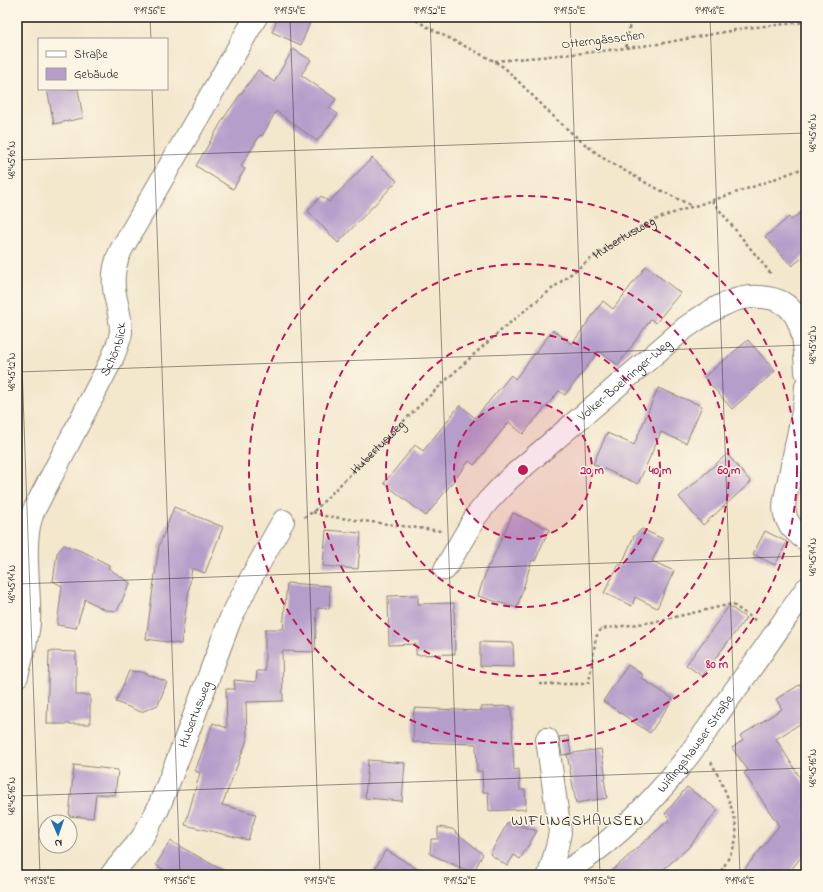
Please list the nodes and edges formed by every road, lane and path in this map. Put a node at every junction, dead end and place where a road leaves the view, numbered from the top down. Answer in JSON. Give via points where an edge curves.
{"nodes":[{"id":1,"x":256,"y":17,"type":"edge"},
{"id":2,"x":411,"y":17,"type":"edge"},
{"id":3,"x":630,"y":17,"type":"edge"},
{"id":4,"x":806,"y":22,"type":"edge"},
{"id":5,"x":626,"y":47,"type":"junction"},
{"id":6,"x":494,"y":61,"type":"junction"},
{"id":7,"x":806,"y":167,"type":"edge"},
{"id":8,"x":712,"y":201,"type":"junction"},
{"id":9,"x":692,"y":206,"type":"junction"},
{"id":10,"x":779,"y":301,"type":"junction"},
{"id":11,"x":806,"y":372,"type":"edge"},
{"id":12,"x":806,"y":386,"type":"edge"},
{"id":13,"x":313,"y":512,"type":"junction"},
{"id":14,"x":283,"y":521,"type":"joint"},
{"id":15,"x":464,"y":536,"type":"junction"},
{"id":16,"x":806,"y":540,"type":"edge"},
{"id":17,"x":445,"y":569,"type":"dead end"},
{"id":18,"x":806,"y":589,"type":"edge"},
{"id":19,"x":775,"y":634,"type":"junction"},
{"id":20,"x":17,"y":676,"type":"edge"},
{"id":21,"x":539,"y":684,"type":"dead end"},
{"id":22,"x":547,"y":739,"type":"dead end"},
{"id":23,"x":699,"y":740,"type":"junction"},
{"id":24,"x":111,"y":875,"type":"edge"},
{"id":25,"x":549,"y":875,"type":"edge"},
{"id":26,"x":560,"y":875,"type":"edge"},
{"id":27,"x":719,"y":875,"type":"edge"}],
"edges":[{"from":1,"to":20,"type":"street","name":"Schönblick","via":[[115,263],[120,336],[112,359],[30,521],[28,627]]},
{"from":2,"to":6,"type":"path"},
{"from":3,"to":5,"type":"path"},
{"from":4,"to":5,"type":"path","name":"Otterngässchen","via":[[746,28],[658,44]]},
{"from":5,"to":6,"type":"path","name":"Otterngässchen"},
{"from":6,"to":9,"type":"path","via":[[569,131],[606,160]]},
{"from":7,"to":8,"type":"path","name":"Hubertusweg"},
{"from":8,"to":9,"type":"path","name":"Hubertusweg"},
{"from":8,"to":10,"type":"path","via":[[780,286]]},
{"from":9,"to":13,"type":"path","name":"Hubertusweg","via":[[646,224],[619,240],[520,314],[465,361]]},
{"from":10,"to":11,"type":"street","via":[[790,309],[798,322],[803,337]]},
{"from":10,"to":15,"type":"street","name":"Volker-Boehringer-Weg","via":[[764,297],[732,301],[714,309],[685,328],[509,479],[482,507]]},
{"from":12,"to":16,"type":"street","via":[[784,510],[792,528]]},
{"from":13,"to":14,"type":"path","name":"Hubertusweg"},
{"from":13,"to":15,"type":"path","via":[[325,516]]},
{"from":14,"to":24,"type":"street","name":"Hubertusweg","via":[[230,620],[158,809],[142,838]]},
{"from":15,"to":17,"type":"street","name":"Volker-Boehringer-Weg"},
{"from":18,"to":19,"type":"street","name":"Wiflingshauser Straße"},
{"from":19,"to":21,"type":"path","via":[[732,604],[653,622],[601,629],[595,645],[589,682]]},
{"from":19,"to":23,"type":"street","name":"Wiflingshauser Straße"},
{"from":22,"to":25,"type":"street","via":[[560,832]]},
{"from":23,"to":26,"type":"street","name":"Wiflingshauser Straße","via":[[672,777],[633,818],[598,848]]},
{"from":23,"to":27,"type":"path","via":[[717,772],[736,823],[735,846]]}]}
